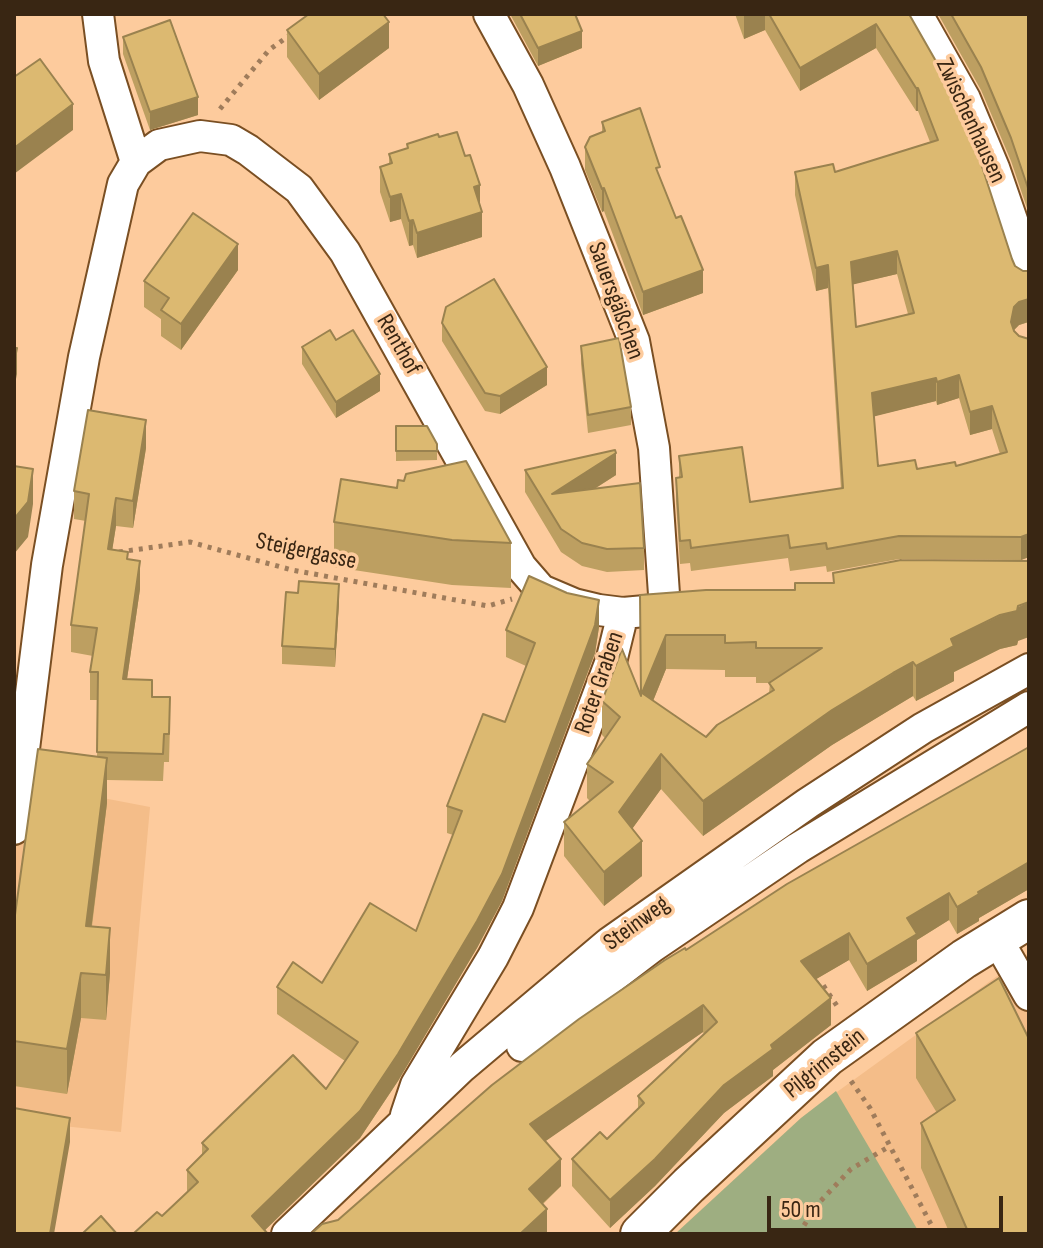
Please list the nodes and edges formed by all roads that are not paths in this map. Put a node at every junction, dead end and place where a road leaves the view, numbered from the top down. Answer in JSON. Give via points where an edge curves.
{"nodes":[{"id":1,"x":98,"y":14,"type":"edge"},
{"id":2,"x":489,"y":14,"type":"edge"},
{"id":3,"x":917,"y":14,"type":"edge"},
{"id":4,"x":136,"y":162,"type":"junction"},
{"id":5,"x":1029,"y":277,"type":"edge"},
{"id":6,"x":711,"y":605,"type":"edge"},
{"id":7,"x":665,"y":609,"type":"junction"},
{"id":8,"x":623,"y":613,"type":"junction"},
{"id":9,"x":24,"y":669,"type":"edge"},
{"id":10,"x":1029,"y":669,"type":"edge"},
{"id":11,"x":1029,"y":707,"type":"edge"},
{"id":12,"x":14,"y":829,"type":"edge"},
{"id":13,"x":778,"y":896,"type":"edge"},
{"id":14,"x":1013,"y":929,"type":"edge"},
{"id":15,"x":1029,"y":995,"type":"edge"},
{"id":16,"x":404,"y":1121,"type":"junction"},
{"id":17,"x":287,"y":1234,"type":"edge"},
{"id":18,"x":640,"y":1234,"type":"edge"}],
"edges":[{"from":1,"to":4,"type":"street","via":[[104,61]]},
{"from":2,"to":7,"type":"street","name":"Sauersgäßchen","via":[[565,167],[634,341],[654,448]]},
{"from":3,"to":5,"type":"street","name":"Zwischenhausen","via":[[983,140]]},
{"from":4,"to":8,"type":"street","name":"Renthof","via":[[159,145],[200,136],[231,140],[299,189],[345,252],[521,567],[541,590],[574,604]]},
{"from":4,"to":9,"type":"street","via":[[117,206]]},
{"from":6,"to":7,"type":"street","name":"Roter Graben"},
{"from":7,"to":8,"type":"street","name":"Roter Graben"},
{"from":8,"to":16,"type":"street","name":"Roter Graben","via":[[612,658],[518,908],[416,1085]]},
{"from":9,"to":12,"type":"street"},
{"from":10,"to":16,"type":"street","name":"Steinweg","via":[[923,728],[808,803],[609,943]]},
{"from":11,"to":13,"type":"street","via":[[798,848],[652,947],[520,1058]]},
{"from":14,"to":15,"type":"street"},
{"from":14,"to":18,"type":"main road","name":"Pilgrimstein","via":[[827,1057]]},
{"from":16,"to":17,"type":"street","name":"Steinweg"}]}
